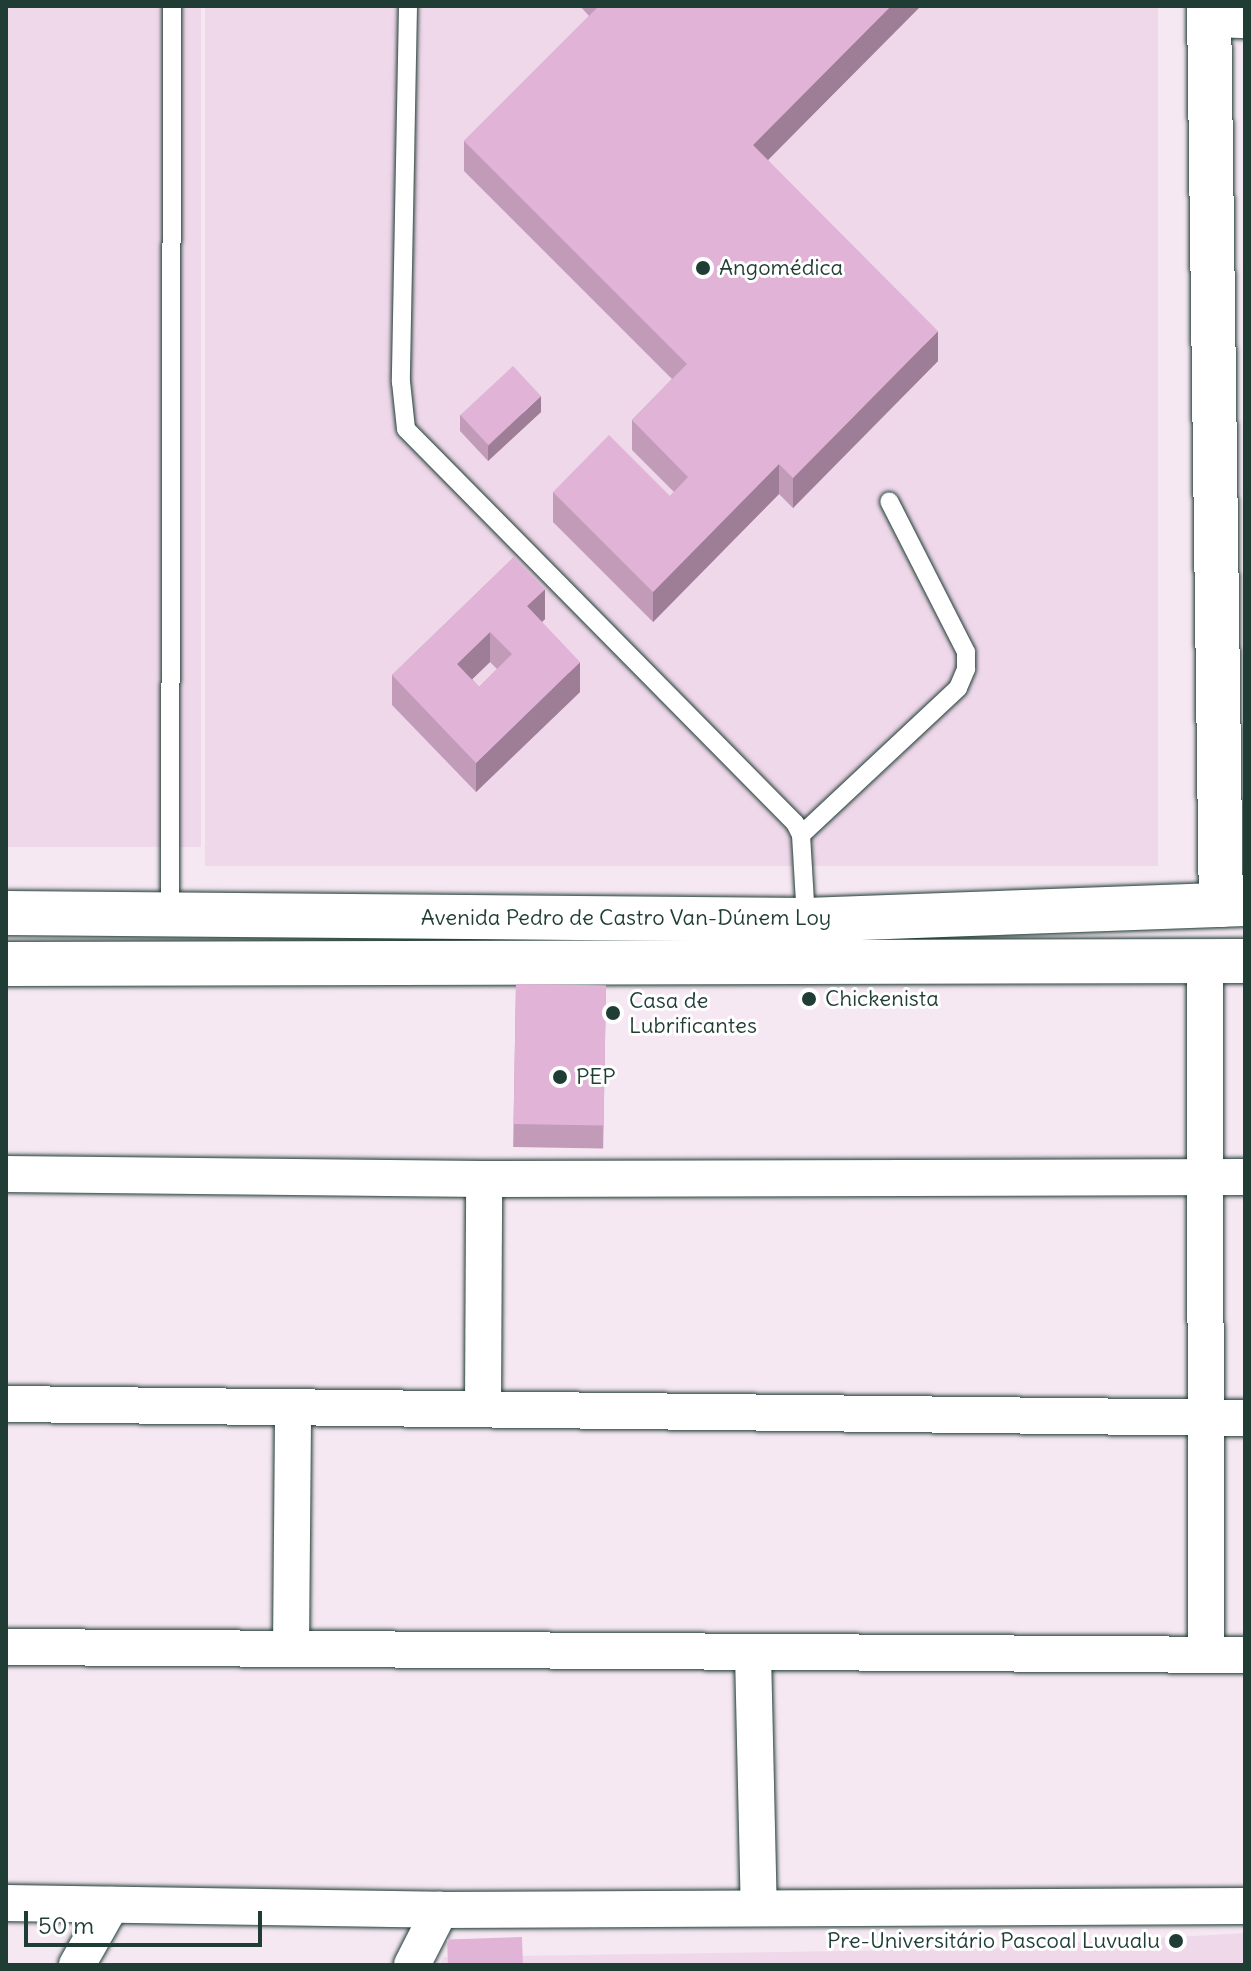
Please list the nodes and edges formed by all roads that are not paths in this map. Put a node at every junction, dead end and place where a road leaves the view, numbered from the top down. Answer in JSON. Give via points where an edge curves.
{"nodes":[{"id":1,"x":172,"y":6,"type":"edge"},
{"id":2,"x":408,"y":6,"type":"edge"},
{"id":3,"x":1221,"y":15,"type":"edge"},
{"id":4,"x":889,"y":501,"type":"dead end"},
{"id":5,"x":801,"y":835,"type":"junction"},
{"id":6,"x":1233,"y":905,"type":"edge"},
{"id":7,"x":6,"y":913,"type":"edge"},
{"id":8,"x":170,"y":915,"type":"junction"},
{"id":9,"x":806,"y":920,"type":"junction"},
{"id":10,"x":1225,"y":962,"type":"edge"},
{"id":11,"x":6,"y":964,"type":"edge"},
{"id":12,"x":6,"y":1174,"type":"edge"},
{"id":13,"x":1206,"y":1176,"type":"junction"},
{"id":14,"x":1245,"y":1177,"type":"edge"},
{"id":15,"x":484,"y":1179,"type":"junction"},
{"id":16,"x":6,"y":1404,"type":"edge"},
{"id":17,"x":293,"y":1407,"type":"junction"},
{"id":18,"x":483,"y":1407,"type":"junction"},
{"id":19,"x":1202,"y":1418,"type":"junction"},
{"id":20,"x":1245,"y":1418,"type":"edge"},
{"id":21,"x":6,"y":1647,"type":"edge"},
{"id":22,"x":291,"y":1649,"type":"junction"},
{"id":23,"x":753,"y":1653,"type":"junction"},
{"id":24,"x":1206,"y":1655,"type":"junction"},
{"id":25,"x":1245,"y":1655,"type":"edge"},
{"id":26,"x":6,"y":1903,"type":"edge"},
{"id":27,"x":111,"y":1905,"type":"junction"},
{"id":28,"x":1245,"y":1906,"type":"edge"},
{"id":29,"x":759,"y":1908,"type":"junction"},
{"id":30,"x":440,"y":1910,"type":"junction"},
{"id":31,"x":77,"y":1965,"type":"edge"},
{"id":32,"x":412,"y":1965,"type":"edge"}],
"edges":[{"from":1,"to":8,"type":"lane"},
{"from":2,"to":5,"type":"lane","via":[[401,382],[410,439],[795,823]]},
{"from":3,"to":6,"type":"main road"},
{"from":4,"to":5,"type":"lane","via":[[966,652],[966,669],[958,688]]},
{"from":5,"to":9,"type":"lane"},
{"from":6,"to":9,"type":"main road","name":"Avenida Pedro de Castro Van-Dúnem Loy"},
{"from":7,"to":8,"type":"main road","name":"Avenida Pedro de Castro Van-Dúnem Loy"},
{"from":8,"to":9,"type":"main road","name":"Avenida Pedro de Castro Van-Dúnem Loy"},
{"from":10,"to":11,"type":"main road","name":"Avenida Pedro de Castro Van-Dúnem Loy"},
{"from":10,"to":13,"type":"street"},
{"from":12,"to":15,"type":"street"},
{"from":13,"to":14,"type":"street"},
{"from":13,"to":15,"type":"street"},
{"from":13,"to":19,"type":"street"},
{"from":15,"to":18,"type":"street"},
{"from":16,"to":17,"type":"street"},
{"from":17,"to":18,"type":"street"},
{"from":17,"to":22,"type":"street"},
{"from":18,"to":19,"type":"street"},
{"from":19,"to":20,"type":"street"},
{"from":19,"to":24,"type":"street"},
{"from":21,"to":22,"type":"street"},
{"from":22,"to":23,"type":"street"},
{"from":23,"to":24,"type":"street"},
{"from":23,"to":29,"type":"street"},
{"from":24,"to":25,"type":"street"},
{"from":26,"to":27,"type":"street"},
{"from":27,"to":30,"type":"street"},
{"from":27,"to":31,"type":"street"},
{"from":28,"to":29,"type":"street"},
{"from":29,"to":30,"type":"street"},
{"from":30,"to":32,"type":"street"}]}
